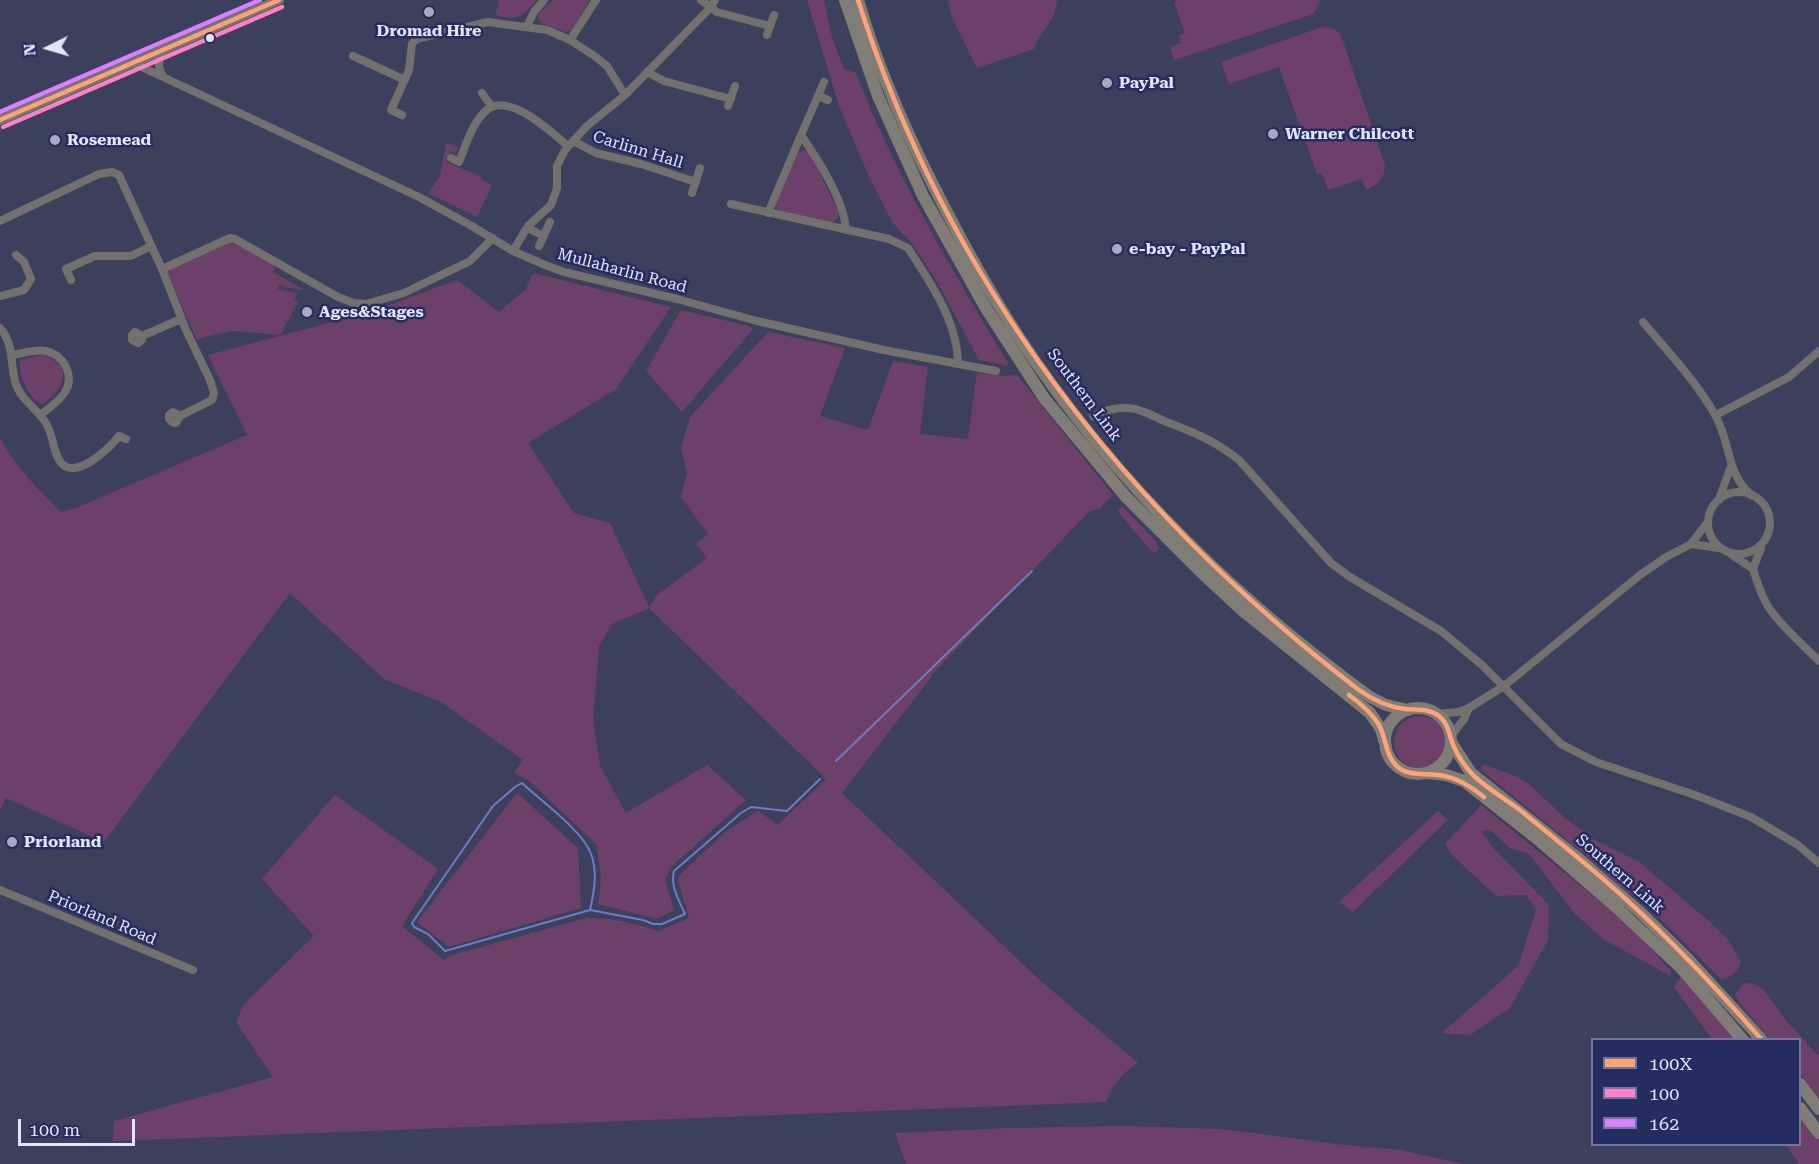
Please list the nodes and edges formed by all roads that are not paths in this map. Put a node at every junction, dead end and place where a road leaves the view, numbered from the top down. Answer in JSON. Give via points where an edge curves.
{"nodes":[{"id":1,"x":279,"y":0,"type":"edge"},
{"id":2,"x":544,"y":0,"type":"edge"},
{"id":3,"x":596,"y":0,"type":"edge"},
{"id":4,"x":701,"y":0,"type":"edge"},
{"id":5,"x":715,"y":0,"type":"edge"},
{"id":6,"x":845,"y":0,"type":"edge"},
{"id":7,"x":858,"y":0,"type":"edge"},
{"id":8,"x":710,"y":8,"type":"junction"},
{"id":9,"x":774,"y":15,"type":"dead end"},
{"id":10,"x":527,"y":26,"type":"junction"},
{"id":11,"x":770,"y":26,"type":"junction"},
{"id":12,"x":767,"y":35,"type":"dead end"},
{"id":13,"x":570,"y":40,"type":"junction"},
{"id":14,"x":164,"y":50,"type":"junction"},
{"id":15,"x":353,"y":56,"type":"dead end"},
{"id":16,"x":133,"y":63,"type":"junction"},
{"id":17,"x":648,"y":72,"type":"junction"},
{"id":18,"x":164,"y":77,"type":"junction"},
{"id":19,"x":405,"y":80,"type":"junction"},
{"id":20,"x":824,"y":82,"type":"dead end"},
{"id":21,"x":735,"y":86,"type":"dead end"},
{"id":22,"x":483,"y":93,"type":"dead end"},
{"id":23,"x":625,"y":95,"type":"junction"},
{"id":24,"x":819,"y":96,"type":"junction"},
{"id":25,"x":828,"y":100,"type":"dead end"},
{"id":26,"x":492,"y":107,"type":"junction"},
{"id":27,"x":402,"y":115,"type":"dead end"},
{"id":28,"x":0,"y":120,"type":"edge"},
{"id":29,"x":801,"y":135,"type":"junction"},
{"id":30,"x":571,"y":143,"type":"junction"},
{"id":31,"x":451,"y":158,"type":"dead end"},
{"id":32,"x":700,"y":168,"type":"dead end"},
{"id":33,"x":696,"y":182,"type":"junction"},
{"id":34,"x":692,"y":193,"type":"dead end"},
{"id":35,"x":731,"y":204,"type":"dead end"},
{"id":36,"x":768,"y":213,"type":"junction"},
{"id":37,"x":0,"y":221,"type":"edge"},
{"id":38,"x":550,"y":222,"type":"dead end"},
{"id":39,"x":527,"y":228,"type":"junction"},
{"id":40,"x":846,"y":230,"type":"junction"},
{"id":41,"x":544,"y":236,"type":"junction"},
{"id":42,"x":493,"y":238,"type":"junction"},
{"id":43,"x":151,"y":246,"type":"junction"},
{"id":44,"x":539,"y":246,"type":"dead end"},
{"id":45,"x":513,"y":251,"type":"junction"},
{"id":46,"x":16,"y":255,"type":"dead end"},
{"id":47,"x":162,"y":269,"type":"junction"},
{"id":48,"x":71,"y":280,"type":"dead end"},
{"id":49,"x":0,"y":296,"type":"edge"},
{"id":50,"x":181,"y":319,"type":"junction"},
{"id":51,"x":1643,"y":322,"type":"dead end"},
{"id":52,"x":0,"y":328,"type":"edge"},
{"id":53,"x":142,"y":336,"type":"dead end"},
{"id":54,"x":1819,"y":351,"type":"edge"},
{"id":55,"x":13,"y":355,"type":"junction"},
{"id":56,"x":958,"y":364,"type":"junction"},
{"id":57,"x":996,"y":370,"type":"dead end"},
{"id":58,"x":40,"y":415,"type":"junction"},
{"id":59,"x":180,"y":416,"type":"dead end"},
{"id":60,"x":1093,"y":416,"type":"dead end"},
{"id":61,"x":1716,"y":416,"type":"junction"},
{"id":62,"x":126,"y":439,"type":"dead end"},
{"id":63,"x":1731,"y":466,"type":"junction"},
{"id":64,"x":1751,"y":495,"type":"junction"},
{"id":65,"x":1719,"y":499,"type":"junction"},
{"id":66,"x":1707,"y":523,"type":"junction"},
{"id":67,"x":1764,"y":541,"type":"junction"},
{"id":68,"x":1691,"y":544,"type":"junction"},
{"id":69,"x":1719,"y":548,"type":"junction"},
{"id":70,"x":1728,"y":553,"type":"junction"},
{"id":71,"x":1753,"y":568,"type":"junction"},
{"id":72,"x":1819,"y":661,"type":"edge"},
{"id":73,"x":1504,"y":686,"type":"junction"},
{"id":74,"x":1469,"y":708,"type":"junction"},
{"id":75,"x":1408,"y":710,"type":"junction"},
{"id":76,"x":1437,"y":714,"type":"junction"},
{"id":77,"x":1451,"y":739,"type":"junction"},
{"id":78,"x":1386,"y":747,"type":"junction"},
{"id":79,"x":1427,"y":773,"type":"junction"},
{"id":80,"x":1819,"y":863,"type":"edge"},
{"id":81,"x":0,"y":890,"type":"edge"},
{"id":82,"x":193,"y":970,"type":"dead end"},
{"id":83,"x":1741,"y":1038,"type":"edge"},
{"id":84,"x":1760,"y":1038,"type":"edge"},
{"id":85,"x":1801,"y":1085,"type":"edge"},
{"id":86,"x":1801,"y":1109,"type":"edge"},
{"id":87,"x":1819,"y":1109,"type":"edge"},
{"id":88,"x":1819,"y":1133,"type":"edge"}],
"edges":[{"from":1,"to":14,"type":"main road"},
{"from":2,"to":10,"type":"street"},
{"from":3,"to":13,"type":"street"},
{"from":4,"to":8,"type":"street"},
{"from":5,"to":8,"type":"street","name":"Carlinn Hall"},
{"from":6,"to":78,"type":"main road","name":"Southern Link","via":[[878,96],[923,196],[987,310],[1044,398],[1126,497],[1200,571],[1370,713]]},
{"from":7,"to":75,"type":"main road","name":"Southern Link","via":[[899,112],[946,212],[999,306],[1090,433],[1170,525],[1234,587],[1370,697]]},
{"from":8,"to":11,"type":"street","via":[[729,17]]},
{"from":8,"to":17,"type":"street","name":"Carlinn Hall"},
{"from":9,"to":11,"type":"street"},
{"from":10,"to":13,"type":"street"},
{"from":10,"to":19,"type":"street","via":[[488,22],[421,36],[412,44]]},
{"from":11,"to":12,"type":"street"},
{"from":13,"to":23,"type":"street","via":[[607,66]]},
{"from":14,"to":16,"type":"main road"},
{"from":14,"to":18,"type":"street","via":[[159,64]]},
{"from":15,"to":19,"type":"street"},
{"from":16,"to":18,"type":"street","name":"Mullaharlin Road"},
{"from":16,"to":28,"type":"main road"},
{"from":17,"to":21,"type":"street","via":[[730,102]]},
{"from":17,"to":23,"type":"street","name":"Carlinn Hall"},
{"from":18,"to":42,"type":"street","name":"Mullaharlin Road","via":[[419,197]]},
{"from":19,"to":27,"type":"street","via":[[391,110]]},
{"from":20,"to":24,"type":"street"},
{"from":22,"to":26,"type":"street"},
{"from":23,"to":30,"type":"street","name":"Carlinn Hall"},
{"from":24,"to":25,"type":"street"},
{"from":24,"to":29,"type":"street"},
{"from":26,"to":30,"type":"street","name":"Carlinn Hall","via":[[509,107],[530,115]]},
{"from":26,"to":31,"type":"street","via":[[478,122],[459,162]]},
{"from":29,"to":36,"type":"street"},
{"from":29,"to":40,"type":"street","via":[[829,182]]},
{"from":30,"to":33,"type":"street","name":"Carlinn Hall"},
{"from":30,"to":39,"type":"street","name":"Carlinn Hall","via":[[557,166],[552,205]]},
{"from":32,"to":33,"type":"street","name":"Carlinn Hall"},
{"from":33,"to":34,"type":"street","name":"Carlinn Hall"},
{"from":35,"to":36,"type":"street"},
{"from":36,"to":40,"type":"street"},
{"from":37,"to":43,"type":"street","via":[[99,174],[116,172]]},
{"from":38,"to":41,"type":"street"},
{"from":39,"to":41,"type":"street"},
{"from":39,"to":45,"type":"street","name":"Carlinn Hall"},
{"from":40,"to":56,"type":"street","via":[[889,239],[908,248],[936,293],[956,337]]},
{"from":41,"to":44,"type":"street"},
{"from":42,"to":45,"type":"street","name":"Mullaharlin Road"},
{"from":42,"to":47,"type":"street","via":[[470,261],[404,292],[366,304],[338,297],[236,239],[230,238]]},
{"from":43,"to":47,"type":"street"},
{"from":43,"to":48,"type":"street","via":[[131,256],[95,256],[78,263],[66,269]]},
{"from":45,"to":56,"type":"street","name":"Mullaharlin Road","via":[[564,272],[607,283],[848,342]]},
{"from":46,"to":49,"type":"street","via":[[24,262],[30,279],[24,290]]},
{"from":47,"to":50,"type":"street"},
{"from":50,"to":53,"type":"street"},
{"from":50,"to":59,"type":"street","via":[[214,393],[212,400]]},
{"from":51,"to":61,"type":"street","via":[[1696,385]]},
{"from":52,"to":55,"type":"street"},
{"from":54,"to":61,"type":"street","via":[[1790,377]]},
{"from":55,"to":58,"type":"street","via":[[15,381],[21,395]]},
{"from":55,"to":58,"type":"street","via":[[49,352],[66,365],[66,391]]},
{"from":56,"to":57,"type":"street","name":"Mullaharlin Road"},
{"from":58,"to":62,"type":"street","via":[[64,466],[84,465],[119,436]]},
{"from":60,"to":73,"type":"street","via":[[1131,408],[1223,447],[1331,562],[1442,631]]},
{"from":61,"to":63,"type":"street"},
{"from":63,"to":64,"type":"street","via":[[1740,485]]},
{"from":63,"to":65,"type":"street"},
{"from":64,"to":65,"type":"street","via":[[1734,492]]},
{"from":64,"to":67,"type":"street","via":[[1767,511],[1770,528]]},
{"from":65,"to":66,"type":"street"},
{"from":66,"to":68,"type":"street"},
{"from":66,"to":69,"type":"street"},
{"from":67,"to":70,"type":"street","via":[[1748,553]]},
{"from":67,"to":71,"type":"street"},
{"from":68,"to":69,"type":"street"},
{"from":68,"to":73,"type":"street","via":[[1640,575]]},
{"from":69,"to":70,"type":"street"},
{"from":70,"to":71,"type":"street"},
{"from":71,"to":72,"type":"street","via":[[1769,608]]},
{"from":73,"to":74,"type":"street"},
{"from":73,"to":80,"type":"street","via":[[1561,744],[1578,754],[1751,817],[1798,845]]},
{"from":74,"to":76,"type":"street"},
{"from":74,"to":77,"type":"street"},
{"from":75,"to":76,"type":"main road","via":[[1423,709]]},
{"from":75,"to":78,"type":"main road","via":[[1388,728]]},
{"from":76,"to":77,"type":"main road"},
{"from":77,"to":79,"type":"main road","via":[[1444,762]]},
{"from":77,"to":84,"type":"main road","name":"Southern Link","via":[[1472,773],[1640,912]]},
{"from":78,"to":79,"type":"main road","via":[[1400,769],[1410,774]]},
{"from":79,"to":83,"type":"main road","name":"Southern Link","via":[[1464,781],[1581,875],[1682,969]]},
{"from":81,"to":82,"type":"street","name":"Priorland Road"},
{"from":85,"to":87,"type":"main road"},
{"from":86,"to":88,"type":"main road"}]}
